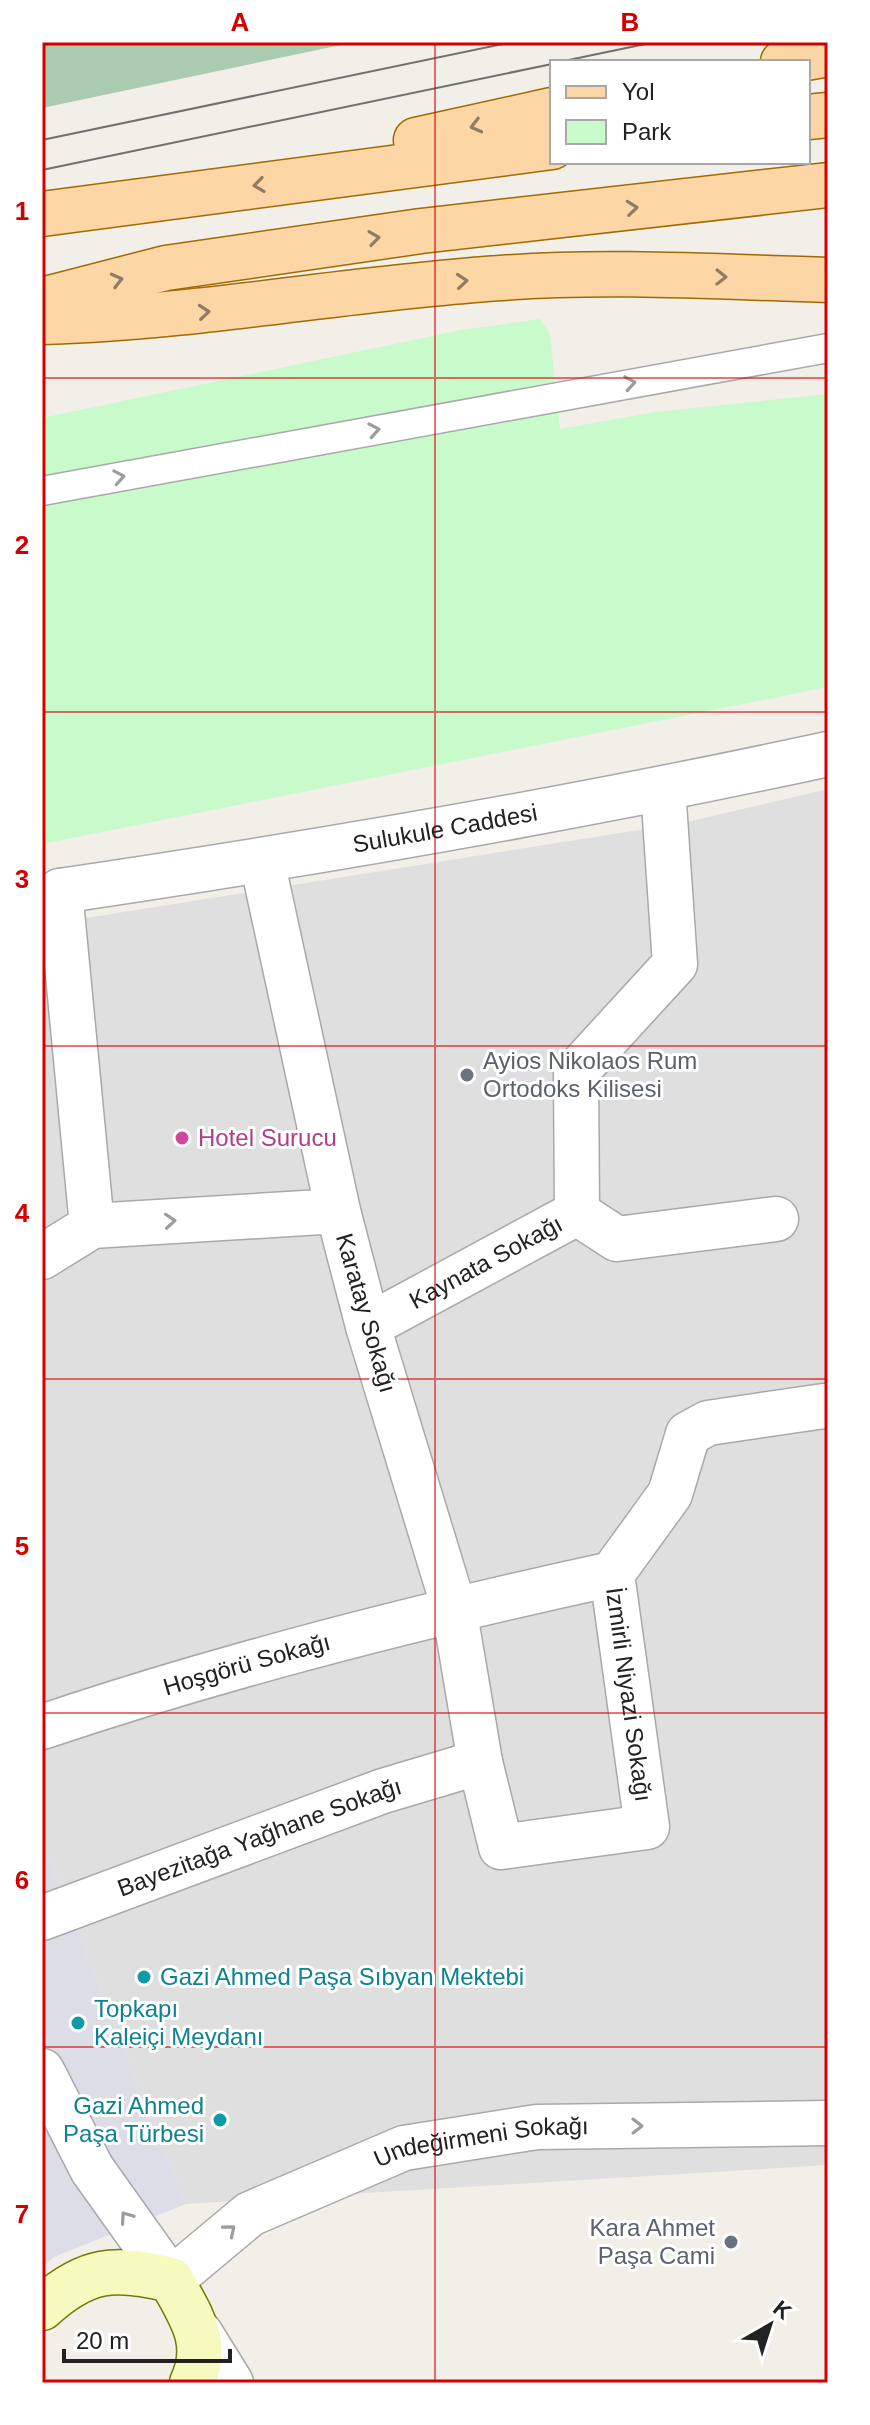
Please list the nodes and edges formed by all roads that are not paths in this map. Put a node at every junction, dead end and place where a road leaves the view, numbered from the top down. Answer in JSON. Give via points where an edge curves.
{"nodes":[{"id":1,"x":828,"y":54,"type":"edge"},
{"id":2,"x":794,"y":60,"type":"edge"},
{"id":3,"x":550,"y":110,"type":"edge"},
{"id":4,"x":550,"y":147,"type":"edge"},
{"id":5,"x":337,"y":174,"type":"junction"},
{"id":6,"x":828,"y":185,"type":"edge"},
{"id":7,"x":42,"y":214,"type":"edge"},
{"id":8,"x":828,"y":280,"type":"edge"},
{"id":9,"x":42,"y":300,"type":"edge"},
{"id":10,"x":42,"y":322,"type":"edge"},
{"id":11,"x":828,"y":348,"type":"edge"},
{"id":12,"x":42,"y":491,"type":"edge"},
{"id":13,"x":828,"y":754,"type":"edge"},
{"id":14,"x":663,"y":789,"type":"junction"},
{"id":15,"x":262,"y":861,"type":"junction"},
{"id":16,"x":338,"y":1211,"type":"junction"},
{"id":17,"x":577,"y":1213,"type":"junction"},
{"id":18,"x":776,"y":1219,"type":"dead end"},
{"id":19,"x":92,"y":1226,"type":"junction"},
{"id":20,"x":42,"y":1257,"type":"edge"},
{"id":21,"x":368,"y":1326,"type":"junction"},
{"id":22,"x":824,"y":1406,"type":"dead end"},
{"id":23,"x":612,"y":1574,"type":"junction"},
{"id":24,"x":454,"y":1608,"type":"junction"},
{"id":25,"x":42,"y":1727,"type":"edge"},
{"id":26,"x":480,"y":1762,"type":"junction"},
{"id":27,"x":501,"y":1847,"type":"joint"},
{"id":28,"x":42,"y":1918,"type":"edge"},
{"id":29,"x":42,"y":2071,"type":"edge"},
{"id":30,"x":828,"y":2123,"type":"edge"},
{"id":31,"x":171,"y":2280,"type":"junction"},
{"id":32,"x":42,"y":2308,"type":"edge"},
{"id":33,"x":200,"y":2333,"type":"junction"},
{"id":34,"x":192,"y":2383,"type":"edge"},
{"id":35,"x":231,"y":2383,"type":"edge"}],
"edges":[{"from":1,"to":2,"type":"main road"},
{"from":3,"to":5,"type":"main road","one_way":true,"via":[[412,141]]},
{"from":4,"to":5,"type":"main road"},
{"from":5,"to":7,"type":"main road","one_way":true},
{"from":9,"to":6,"type":"main road","one_way":true,"via":[[166,268],[406,233]]},
{"from":10,"to":8,"type":"main road","one_way":true,"via":[[242,308],[503,277]]},
{"from":12,"to":11,"type":"lane","one_way":true},
{"from":13,"to":14,"type":"street","name":"Sulukule Caddesi"},
{"from":14,"to":15,"type":"street","name":"Sulukule Caddesi"},
{"from":14,"to":17,"type":"street","name":"Kaynata Sokağı","via":[[675,964],[576,1072]]},
{"from":15,"to":16,"type":"street","name":"Karatay Sokağı"},
{"from":15,"to":19,"type":"street","name":"Sulukule Caddesi","via":[[60,891]]},
{"from":19,"to":16,"type":"street","one_way":true},
{"from":16,"to":21,"type":"street","name":"Karatay Sokağı"},
{"from":17,"to":18,"type":"street","via":[[617,1239]]},
{"from":17,"to":21,"type":"street","name":"Kaynata Sokağı"},
{"from":19,"to":20,"type":"street"},
{"from":21,"to":24,"type":"street","name":"Karatay Sokağı"},
{"from":22,"to":23,"type":"street","via":[[708,1423],[688,1434],[670,1494]]},
{"from":23,"to":24,"type":"street","name":"İzmirli Niyazi Sokağı"},
{"from":23,"to":27,"type":"street","name":"İzmirli Niyazi Sokağı","via":[[647,1827]]},
{"from":24,"to":25,"type":"street","name":"Hoşgörü Sokağı","via":[[166,1685]]},
{"from":24,"to":26,"type":"street","name":"Karatay Sokağı"},
{"from":26,"to":27,"type":"street","name":"Karatay Sokağı"},
{"from":26,"to":28,"type":"street","name":"Bayezitağa Yağhane Sokağı","via":[[383,1791]]},
{"from":31,"to":29,"type":"street","one_way":true,"via":[[92,2169]]},
{"from":31,"to":30,"type":"street","name":"Undeğirmeni Sokağı","one_way":true,"via":[[250,2214],[404,2148],[537,2127]]},
{"from":31,"to":32,"type":"main road","via":[[129,2270],[101,2272],[65,2287]]},
{"from":31,"to":33,"type":"main road"},
{"from":33,"to":34,"type":"main road"},
{"from":33,"to":35,"type":"street"}]}
